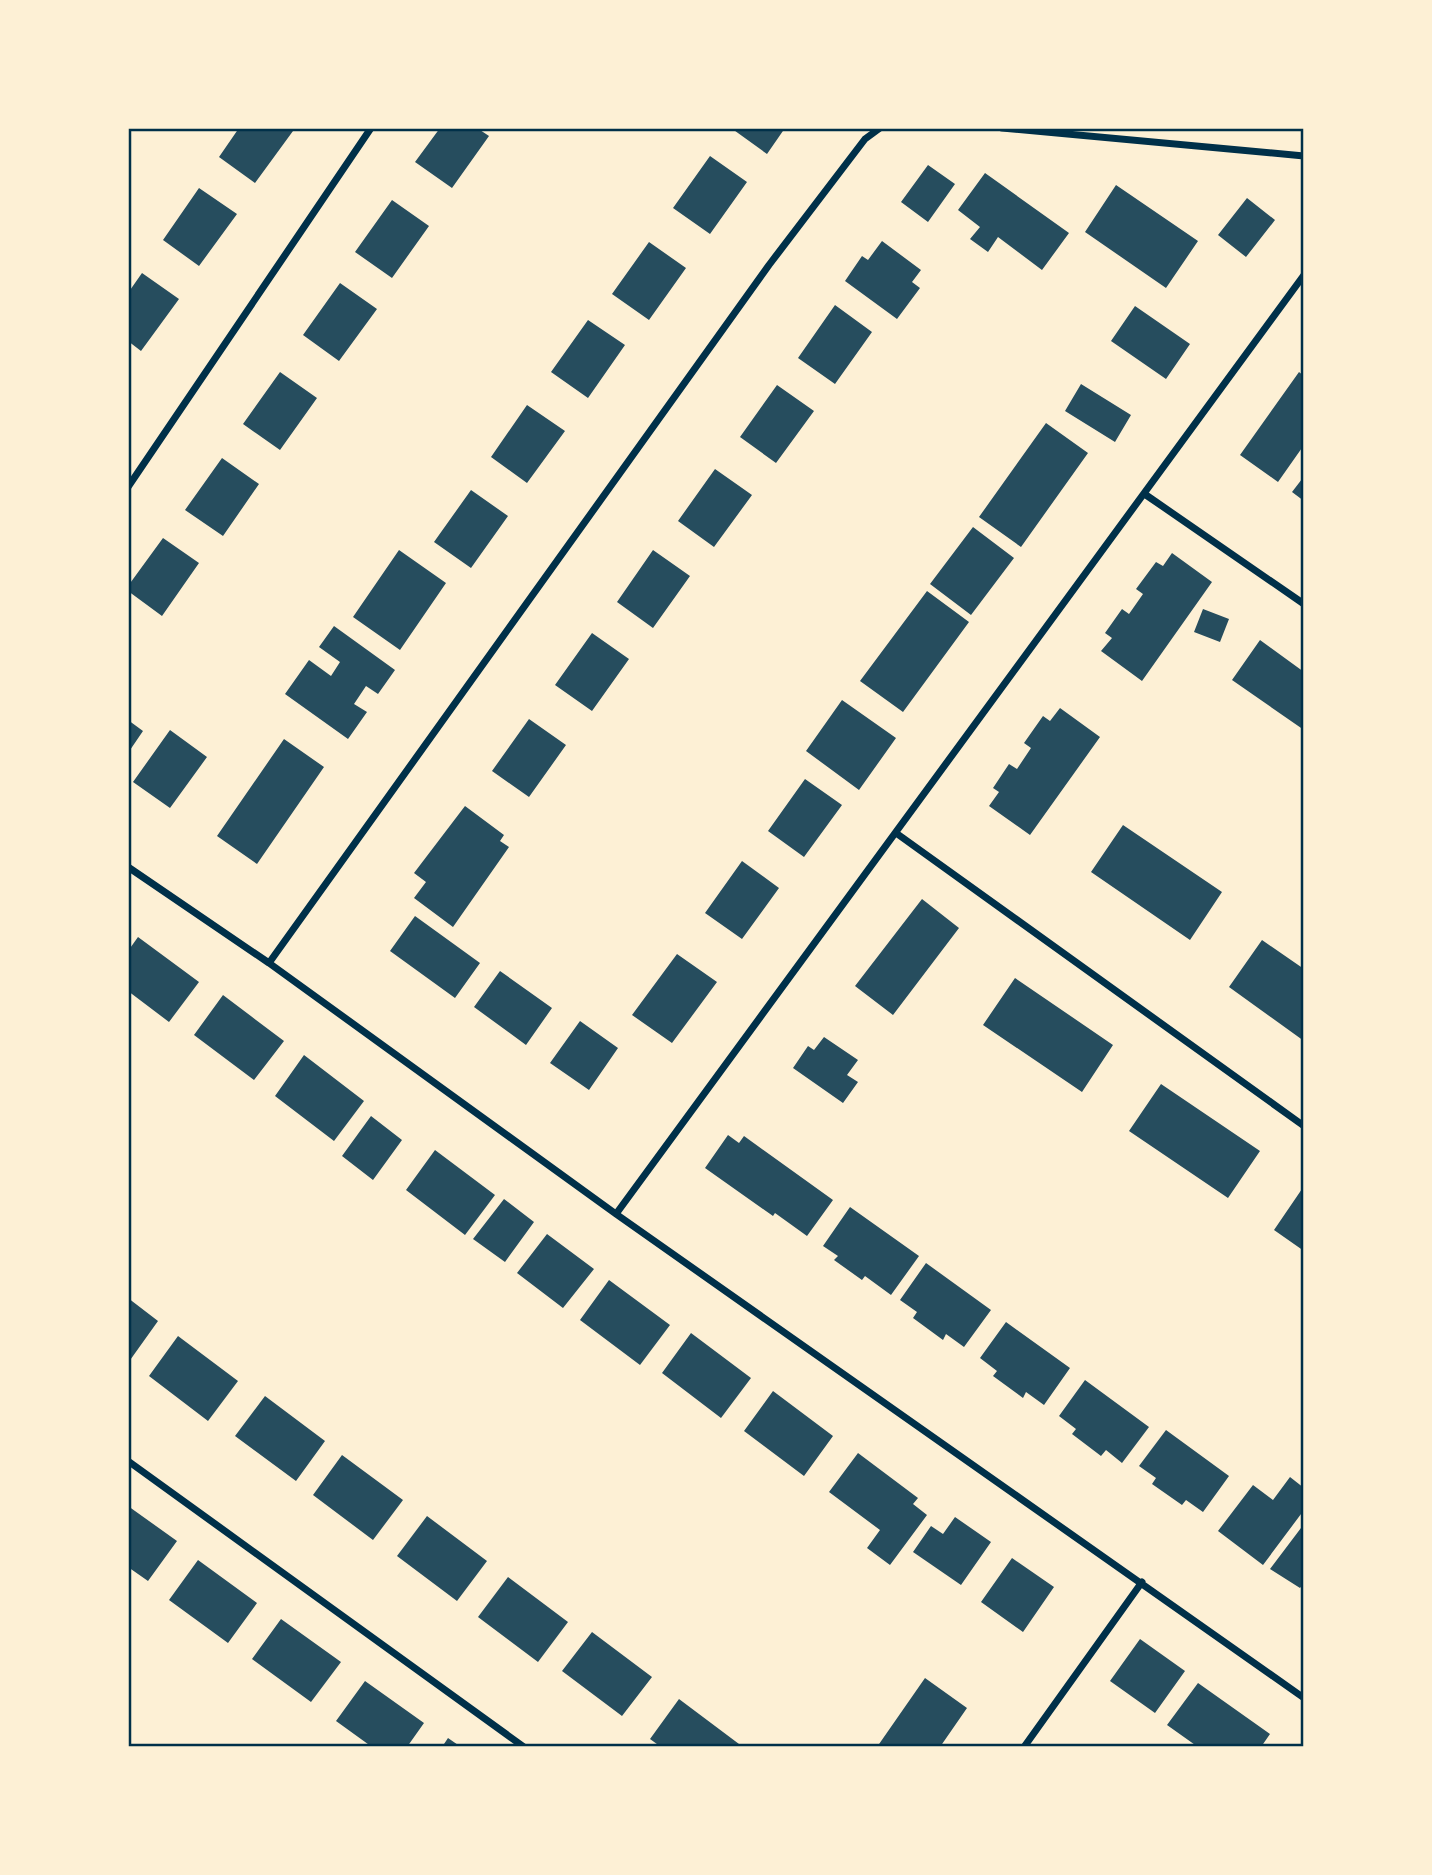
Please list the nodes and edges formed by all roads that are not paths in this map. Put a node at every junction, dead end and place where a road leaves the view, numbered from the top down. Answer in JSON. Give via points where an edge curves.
{"nodes":[{"id":1,"x":371,"y":128,"type":"edge"},
{"id":2,"x":880,"y":128,"type":"edge"},
{"id":3,"x":1002,"y":128,"type":"edge"},
{"id":4,"x":1304,"y":156,"type":"edge"},
{"id":5,"x":1304,"y":275,"type":"edge"},
{"id":6,"x":128,"y":487,"type":"edge"},
{"id":7,"x":1146,"y":495,"type":"junction"},
{"id":8,"x":1304,"y":604,"type":"edge"},
{"id":9,"x":896,"y":833,"type":"junction"},
{"id":10,"x":128,"y":867,"type":"edge"},
{"id":11,"x":269,"y":963,"type":"junction"},
{"id":12,"x":1304,"y":1126,"type":"edge"},
{"id":13,"x":617,"y":1214,"type":"junction"},
{"id":14,"x":128,"y":1461,"type":"edge"},
{"id":15,"x":1142,"y":1582,"type":"junction"},
{"id":16,"x":1304,"y":1698,"type":"edge"},
{"id":17,"x":524,"y":1747,"type":"edge"},
{"id":18,"x":1024,"y":1747,"type":"edge"}],
"edges":[{"from":1,"to":6,"type":"street"},
{"from":2,"to":11,"type":"street","via":[[864,139],[769,265]]},
{"from":3,"to":4,"type":"street"},
{"from":5,"to":7,"type":"street"},
{"from":7,"to":8,"type":"street"},
{"from":7,"to":9,"type":"street"},
{"from":9,"to":12,"type":"street"},
{"from":9,"to":13,"type":"street"},
{"from":10,"to":11,"type":"street"},
{"from":11,"to":13,"type":"street"},
{"from":13,"to":15,"type":"street"},
{"from":14,"to":17,"type":"street"},
{"from":15,"to":16,"type":"street"},
{"from":15,"to":18,"type":"street"}]}
